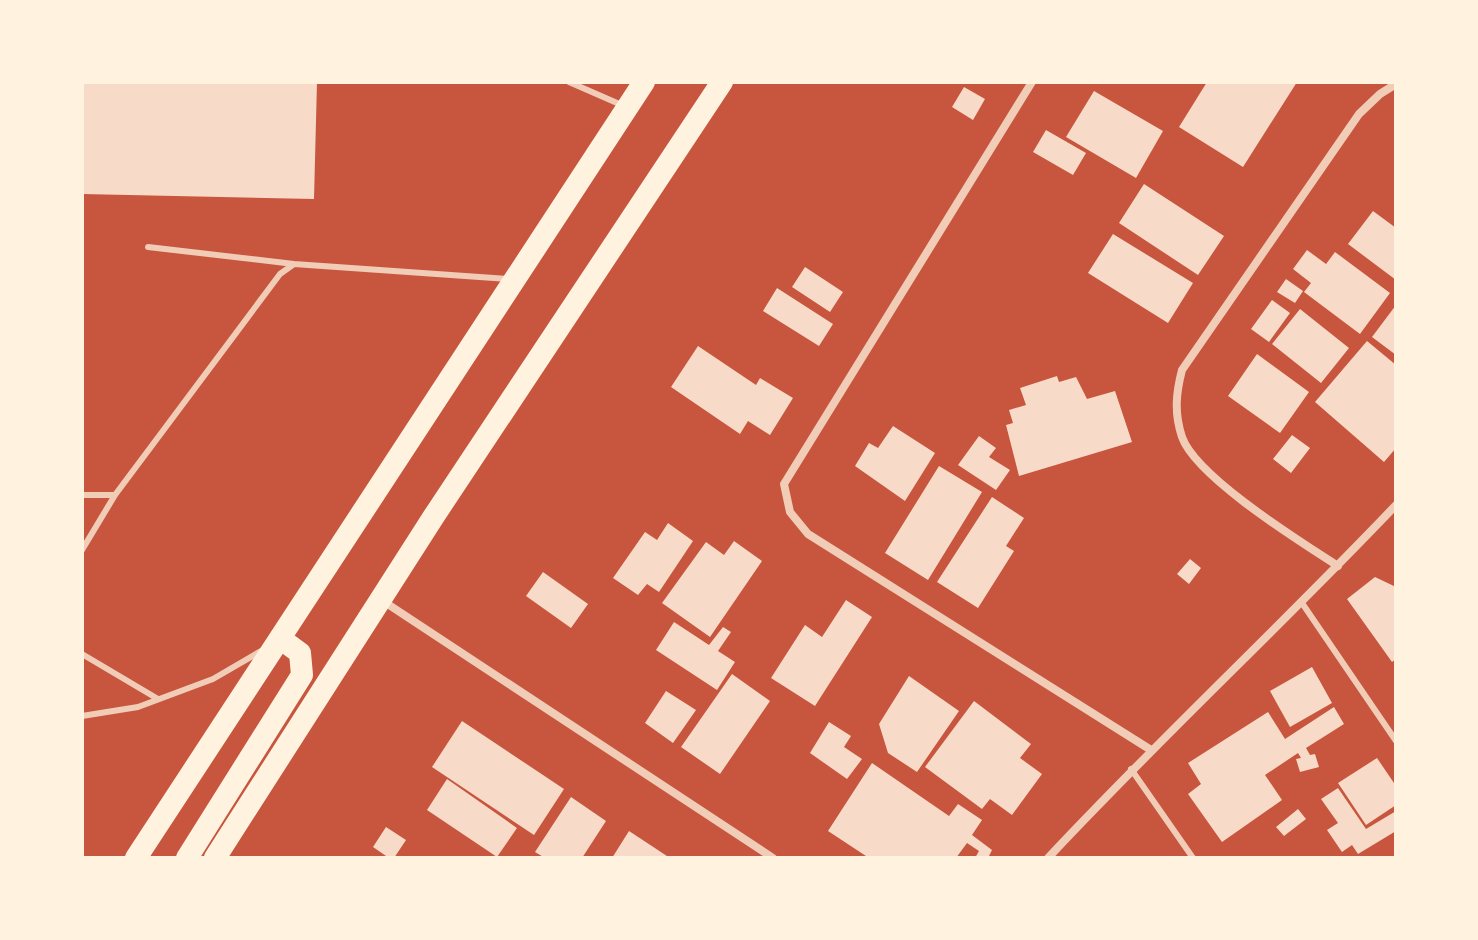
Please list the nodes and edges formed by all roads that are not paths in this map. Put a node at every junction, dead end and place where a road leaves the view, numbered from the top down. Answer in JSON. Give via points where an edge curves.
{"nodes":[{"id":1,"x":569,"y":82,"type":"edge"},
{"id":2,"x":644,"y":82,"type":"edge"},
{"id":3,"x":722,"y":82,"type":"edge"},
{"id":4,"x":1032,"y":82,"type":"edge"},
{"id":5,"x":1396,"y":84,"type":"edge"},
{"id":6,"x":627,"y":108,"type":"junction"},
{"id":7,"x":148,"y":247,"type":"dead end"},
{"id":8,"x":294,"y":264,"type":"junction"},
{"id":9,"x":516,"y":280,"type":"junction"},
{"id":10,"x":82,"y":495,"type":"edge"},
{"id":11,"x":115,"y":495,"type":"junction"},
{"id":12,"x":1396,"y":505,"type":"edge"},
{"id":13,"x":82,"y":550,"type":"edge"},
{"id":14,"x":1338,"y":566,"type":"junction"},
{"id":15,"x":380,"y":599,"type":"junction"},
{"id":16,"x":1302,"y":603,"type":"junction"},
{"id":17,"x":281,"y":639,"type":"junction"},
{"id":18,"x":82,"y":654,"type":"edge"},
{"id":19,"x":158,"y":699,"type":"junction"},
{"id":20,"x":82,"y":716,"type":"edge"},
{"id":21,"x":1396,"y":741,"type":"edge"},
{"id":22,"x":1151,"y":750,"type":"junction"},
{"id":23,"x":1131,"y":769,"type":"junction"},
{"id":24,"x":136,"y":858,"type":"edge"},
{"id":25,"x":187,"y":858,"type":"edge"},
{"id":26,"x":215,"y":858,"type":"edge"},
{"id":27,"x":773,"y":858,"type":"edge"},
{"id":28,"x":1048,"y":858,"type":"edge"},
{"id":29,"x":1193,"y":858,"type":"edge"}],
"edges":[{"from":1,"to":6,"type":"lane"},
{"from":2,"to":6,"type":"highway"},
{"from":3,"to":15,"type":"highway"},
{"from":4,"to":22,"type":"street","via":[[784,484],[790,512],[808,534]]},
{"from":5,"to":14,"type":"street","via":[[1359,114],[1182,370],[1176,391],[1183,440],[1201,463],[1260,515]]},
{"from":6,"to":9,"type":"highway"},
{"from":7,"to":8,"type":"lane"},
{"from":8,"to":9,"type":"lane"},
{"from":8,"to":11,"type":"lane","via":[[280,274]]},
{"from":9,"to":17,"type":"highway"},
{"from":10,"to":11,"type":"lane"},
{"from":11,"to":13,"type":"lane"},
{"from":12,"to":14,"type":"street"},
{"from":14,"to":16,"type":"street"},
{"from":15,"to":26,"type":"highway"},
{"from":15,"to":27,"type":"street"},
{"from":16,"to":21,"type":"lane"},
{"from":16,"to":22,"type":"street"},
{"from":17,"to":19,"type":"lane","via":[[213,679]]},
{"from":17,"to":24,"type":"highway"},
{"from":17,"to":25,"type":"highway","via":[[300,653],[302,675]]},
{"from":18,"to":19,"type":"lane"},
{"from":19,"to":20,"type":"lane"},
{"from":22,"to":23,"type":"street"},
{"from":23,"to":28,"type":"street"},
{"from":23,"to":29,"type":"lane"}]}
